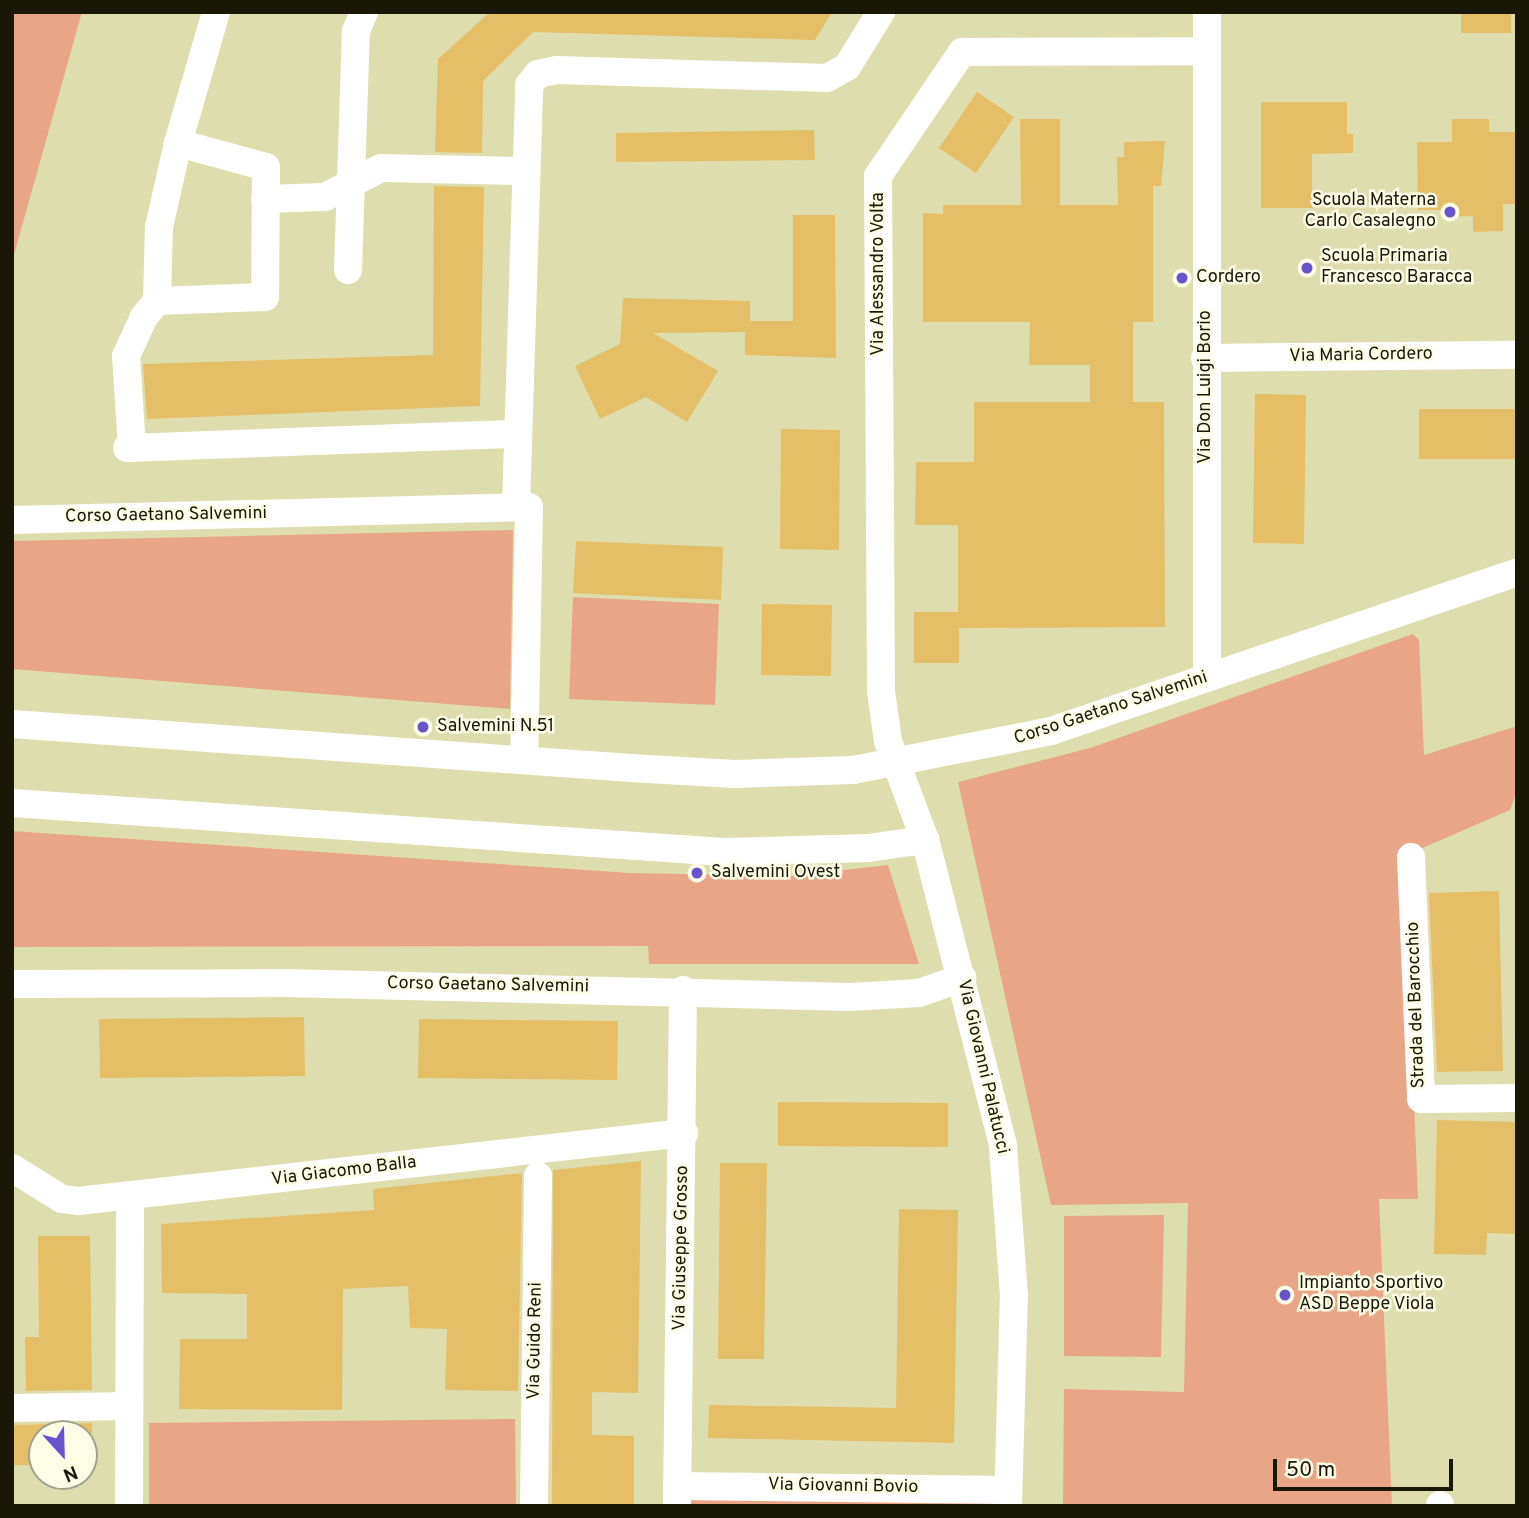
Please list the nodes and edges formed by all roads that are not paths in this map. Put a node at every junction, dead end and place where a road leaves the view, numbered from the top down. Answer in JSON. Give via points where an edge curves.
{"nodes":[{"id":1,"x":364,"y":12,"type":"edge"},
{"id":2,"x":881,"y":12,"type":"edge"},
{"id":3,"x":1207,"y":12,"type":"edge"},
{"id":4,"x":216,"y":13,"type":"edge"},
{"id":5,"x":1207,"y":51,"type":"junction"},
{"id":6,"x":178,"y":144,"type":"junction"},
{"id":7,"x":525,"y":171,"type":"junction"},
{"id":8,"x":351,"y":184,"type":"junction"},
{"id":9,"x":265,"y":199,"type":"junction"},
{"id":10,"x":348,"y":270,"type":"dead end"},
{"id":11,"x":157,"y":301,"type":"junction"},
{"id":12,"x":1517,"y":355,"type":"edge"},
{"id":13,"x":1205,"y":358,"type":"junction"},
{"id":14,"x":517,"y":434,"type":"junction"},
{"id":15,"x":516,"y":507,"type":"junction"},
{"id":16,"x":12,"y":520,"type":"edge"},
{"id":17,"x":1517,"y":572,"type":"edge"},
{"id":18,"x":1207,"y":678,"type":"junction"},
{"id":19,"x":12,"y":724,"type":"edge"},
{"id":20,"x":524,"y":760,"type":"junction"},
{"id":21,"x":896,"y":764,"type":"junction"},
{"id":22,"x":12,"y":803,"type":"edge"},
{"id":23,"x":925,"y":840,"type":"junction"},
{"id":24,"x":1411,"y":857,"type":"dead end"},
{"id":25,"x":962,"y":978,"type":"junction"},
{"id":26,"x":12,"y":984,"type":"edge"},
{"id":27,"x":683,"y":990,"type":"junction"},
{"id":28,"x":1517,"y":1098,"type":"edge"},
{"id":29,"x":684,"y":1133,"type":"junction"},
{"id":30,"x":12,"y":1168,"type":"edge"},
{"id":31,"x":538,"y":1177,"type":"dead end"},
{"id":32,"x":130,"y":1196,"type":"junction"},
{"id":33,"x":129,"y":1406,"type":"junction"},
{"id":34,"x":12,"y":1408,"type":"edge"},
{"id":35,"x":677,"y":1496,"type":"edge"},
{"id":36,"x":1008,"y":1498,"type":"edge"},
{"id":37,"x":129,"y":1506,"type":"edge"},
{"id":38,"x":534,"y":1506,"type":"edge"}],
"edges":[{"from":1,"to":8,"type":"street","via":[[356,31]]},
{"from":2,"to":7,"type":"street","via":[[847,67],[827,78],[557,70],[538,74],[529,85]]},
{"from":3,"to":5,"type":"street","name":"Via Don Luigi Borio"},
{"from":4,"to":6,"type":"street"},
{"from":5,"to":13,"type":"street","name":"Via Don Luigi Borio"},
{"from":5,"to":21,"type":"street","name":"Via Alessandro Volta","via":[[962,52],[878,176],[881,691]]},
{"from":6,"to":9,"type":"street","via":[[266,167]]},
{"from":6,"to":11,"type":"street","via":[[155,251]]},
{"from":7,"to":8,"type":"street","via":[[381,167]]},
{"from":7,"to":14,"type":"street"},
{"from":8,"to":9,"type":"street","via":[[325,197]]},
{"from":8,"to":10,"type":"street"},
{"from":9,"to":11,"type":"street","via":[[265,297]]},
{"from":11,"to":14,"type":"street","via":[[126,356],[129,448]]},
{"from":12,"to":13,"type":"street","name":"Via Maria Cordero"},
{"from":13,"to":18,"type":"street","name":"Via Don Luigi Borio"},
{"from":14,"to":15,"type":"street"},
{"from":15,"to":16,"type":"street","name":"Corso Gaetano Salvemini"},
{"from":15,"to":20,"type":"street","via":[[529,508]]},
{"from":17,"to":18,"type":"street","name":"Corso Gaetano Salvemini"},
{"from":18,"to":21,"type":"street","name":"Corso Gaetano Salvemini","via":[[1051,731]]},
{"from":19,"to":20,"type":"street","name":"Corso Gaetano Salvemini"},
{"from":20,"to":21,"type":"street","name":"Corso Gaetano Salvemini","via":[[735,774]]},
{"from":21,"to":23,"type":"street","name":"Via Giovanni Palatucci"},
{"from":22,"to":23,"type":"street","via":[[724,852],[868,848]]},
{"from":23,"to":25,"type":"street","name":"Via Giovanni Palatucci"},
{"from":24,"to":28,"type":"street","name":"Strada del Barocchio","via":[[1420,1099]]},
{"from":25,"to":27,"type":"street","name":"Corso Gaetano Salvemini","via":[[919,993],[864,996]]},
{"from":25,"to":36,"type":"street","name":"Via Giovanni Palatucci","via":[[1003,1144],[1014,1296]]},
{"from":26,"to":27,"type":"street","name":"Corso Gaetano Salvemini"},
{"from":27,"to":29,"type":"street","name":"Via Giuseppe Grosso"},
{"from":29,"to":32,"type":"street","name":"Via Giacomo Balla"},
{"from":29,"to":35,"type":"street","name":"Via Giuseppe Grosso"},
{"from":30,"to":32,"type":"street","name":"Via Giacomo Balla","via":[[62,1199]]},
{"from":31,"to":38,"type":"street","name":"Via Guido Reni"},
{"from":32,"to":33,"type":"street"},
{"from":33,"to":34,"type":"street"},
{"from":33,"to":37,"type":"street"},
{"from":35,"to":36,"type":"street","name":"Via Giovanni Bovio"}]}
